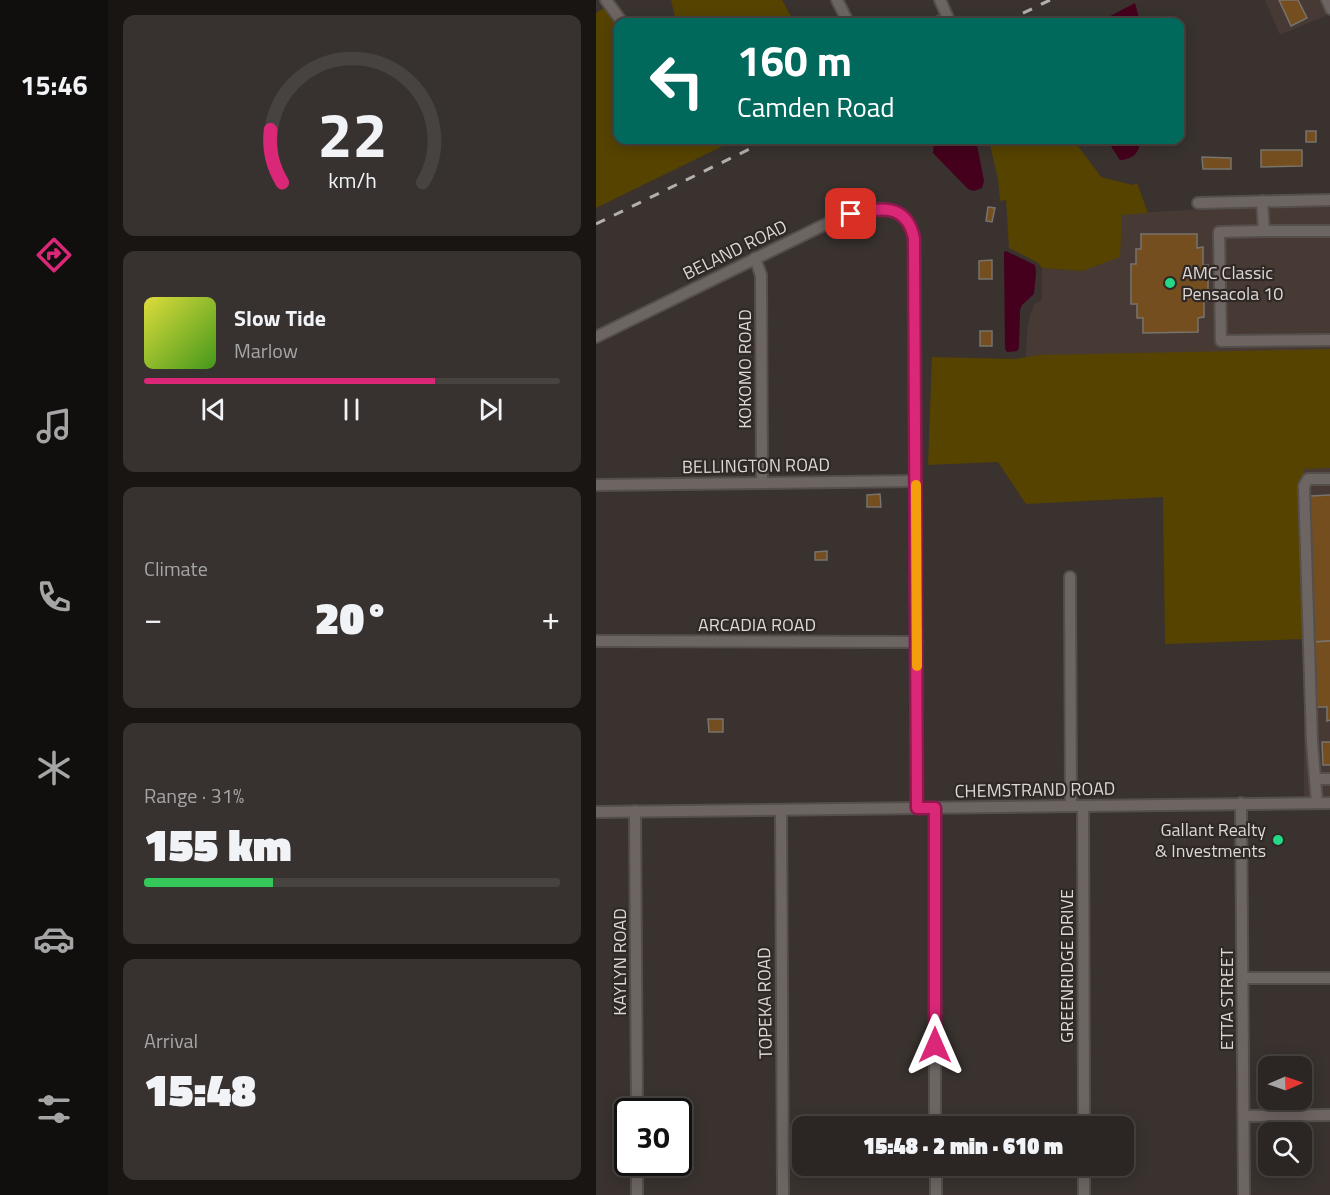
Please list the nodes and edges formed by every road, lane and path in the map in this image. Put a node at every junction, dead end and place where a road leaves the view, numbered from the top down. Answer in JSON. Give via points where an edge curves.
{"nodes":[{"id":1,"x":606,"y":0,"type":"edge"},
{"id":2,"x":837,"y":0,"type":"edge"},
{"id":3,"x":940,"y":0,"type":"edge"},
{"id":4,"x":1327,"y":0,"type":"edge"},
{"id":5,"x":1331,"y":9,"type":"edge"},
{"id":6,"x":619,"y":18,"type":"edge"},
{"id":7,"x":846,"y":18,"type":"edge"},
{"id":8,"x":948,"y":18,"type":"edge"},
{"id":9,"x":1331,"y":200,"type":"edge"},
{"id":10,"x":1262,"y":201,"type":"junction"},
{"id":11,"x":1198,"y":203,"type":"dead end"},
{"id":12,"x":1264,"y":231,"type":"junction"},
{"id":13,"x":1331,"y":231,"type":"edge"},
{"id":14,"x":755,"y":258,"type":"junction"},
{"id":15,"x":596,"y":338,"type":"edge"},
{"id":16,"x":1331,"y":340,"type":"edge"},
{"id":17,"x":1331,"y":479,"type":"edge"},
{"id":18,"x":916,"y":481,"type":"junction"},
{"id":19,"x":762,"y":482,"type":"junction"},
{"id":20,"x":596,"y":485,"type":"edge"},
{"id":21,"x":1070,"y":577,"type":"dead end"},
{"id":22,"x":596,"y":641,"type":"edge"},
{"id":23,"x":917,"y":642,"type":"junction"},
{"id":24,"x":1315,"y":779,"type":"junction"},
{"id":25,"x":1331,"y":779,"type":"edge"},
{"id":26,"x":1241,"y":803,"type":"junction"},
{"id":27,"x":1318,"y":803,"type":"junction"},
{"id":28,"x":1331,"y":803,"type":"edge"},
{"id":29,"x":1071,"y":806,"type":"junction"},
{"id":30,"x":1083,"y":806,"type":"junction"},
{"id":31,"x":917,"y":808,"type":"junction"},
{"id":32,"x":935,"y":808,"type":"junction"},
{"id":33,"x":781,"y":810,"type":"junction"},
{"id":34,"x":635,"y":811,"type":"junction"},
{"id":35,"x":596,"y":812,"type":"edge"},
{"id":36,"x":1243,"y":978,"type":"junction"},
{"id":37,"x":1331,"y":978,"type":"edge"},
{"id":38,"x":637,"y":1098,"type":"edge"},
{"id":39,"x":1331,"y":1115,"type":"edge"},
{"id":40,"x":935,"y":1116,"type":"edge"},
{"id":41,"x":1084,"y":1116,"type":"edge"},
{"id":42,"x":1244,"y":1116,"type":"junction"},
{"id":43,"x":637,"y":1176,"type":"edge"},
{"id":44,"x":936,"y":1176,"type":"edge"},
{"id":45,"x":1084,"y":1176,"type":"edge"},
{"id":46,"x":637,"y":1195,"type":"edge"},
{"id":47,"x":783,"y":1195,"type":"edge"},
{"id":48,"x":936,"y":1195,"type":"edge"},
{"id":49,"x":1085,"y":1195,"type":"edge"},
{"id":50,"x":1244,"y":1195,"type":"edge"}],
"edges":[{"from":1,"to":6,"type":"street"},
{"from":2,"to":7,"type":"street"},
{"from":3,"to":8,"type":"street"},
{"from":4,"to":5,"type":"street"},
{"from":9,"to":10,"type":"street"},
{"from":10,"to":11,"type":"street"},
{"from":10,"to":12,"type":"street"},
{"from":12,"to":13,"type":"street"},
{"from":12,"to":16,"type":"street","via":[[1219,232],[1221,341]]},
{"from":14,"to":15,"type":"street","name":"BELAND ROAD"},
{"from":14,"to":18,"type":"street","name":"BELAND ROAD","via":[[851,214],[885,208],[908,222],[914,238]]},
{"from":14,"to":19,"type":"street","name":"KOKOMO ROAD","via":[[761,275]]},
{"from":17,"to":24,"type":"street","via":[[1308,479],[1304,486]]},
{"from":18,"to":19,"type":"street","name":"BELLINGTON ROAD"},
{"from":18,"to":23,"type":"street"},
{"from":19,"to":20,"type":"street","name":"BELLINGTON ROAD"},
{"from":21,"to":29,"type":"street"},
{"from":22,"to":23,"type":"street","name":"ARCADIA ROAD"},
{"from":23,"to":31,"type":"street"},
{"from":24,"to":25,"type":"street"},
{"from":24,"to":27,"type":"street"},
{"from":26,"to":27,"type":"street","name":"CHEMSTRAND ROAD"},
{"from":26,"to":30,"type":"street","name":"CHEMSTRAND ROAD"},
{"from":26,"to":36,"type":"street","name":"ETTA STREET"},
{"from":27,"to":28,"type":"street","name":"CHEMSTRAND ROAD"},
{"from":29,"to":30,"type":"street","name":"CHEMSTRAND ROAD"},
{"from":29,"to":32,"type":"street","name":"CHEMSTRAND ROAD"},
{"from":30,"to":41,"type":"street","name":"GREENRIDGE DRIVE"},
{"from":31,"to":32,"type":"street","name":"CHEMSTRAND ROAD"},
{"from":31,"to":33,"type":"street","name":"CHEMSTRAND ROAD"},
{"from":32,"to":40,"type":"street"},
{"from":33,"to":34,"type":"street","name":"CHEMSTRAND ROAD"},
{"from":33,"to":47,"type":"street","name":"TOPEKA ROAD"},
{"from":34,"to":35,"type":"street","name":"CHEMSTRAND ROAD"},
{"from":34,"to":38,"type":"street","name":"KAYLYN ROAD"},
{"from":36,"to":37,"type":"street"},
{"from":36,"to":42,"type":"street","name":"ETTA STREET"},
{"from":39,"to":42,"type":"street"},
{"from":42,"to":50,"type":"street","name":"ETTA STREET"},
{"from":43,"to":46,"type":"street"},
{"from":44,"to":48,"type":"street"},
{"from":45,"to":49,"type":"street"}]}
